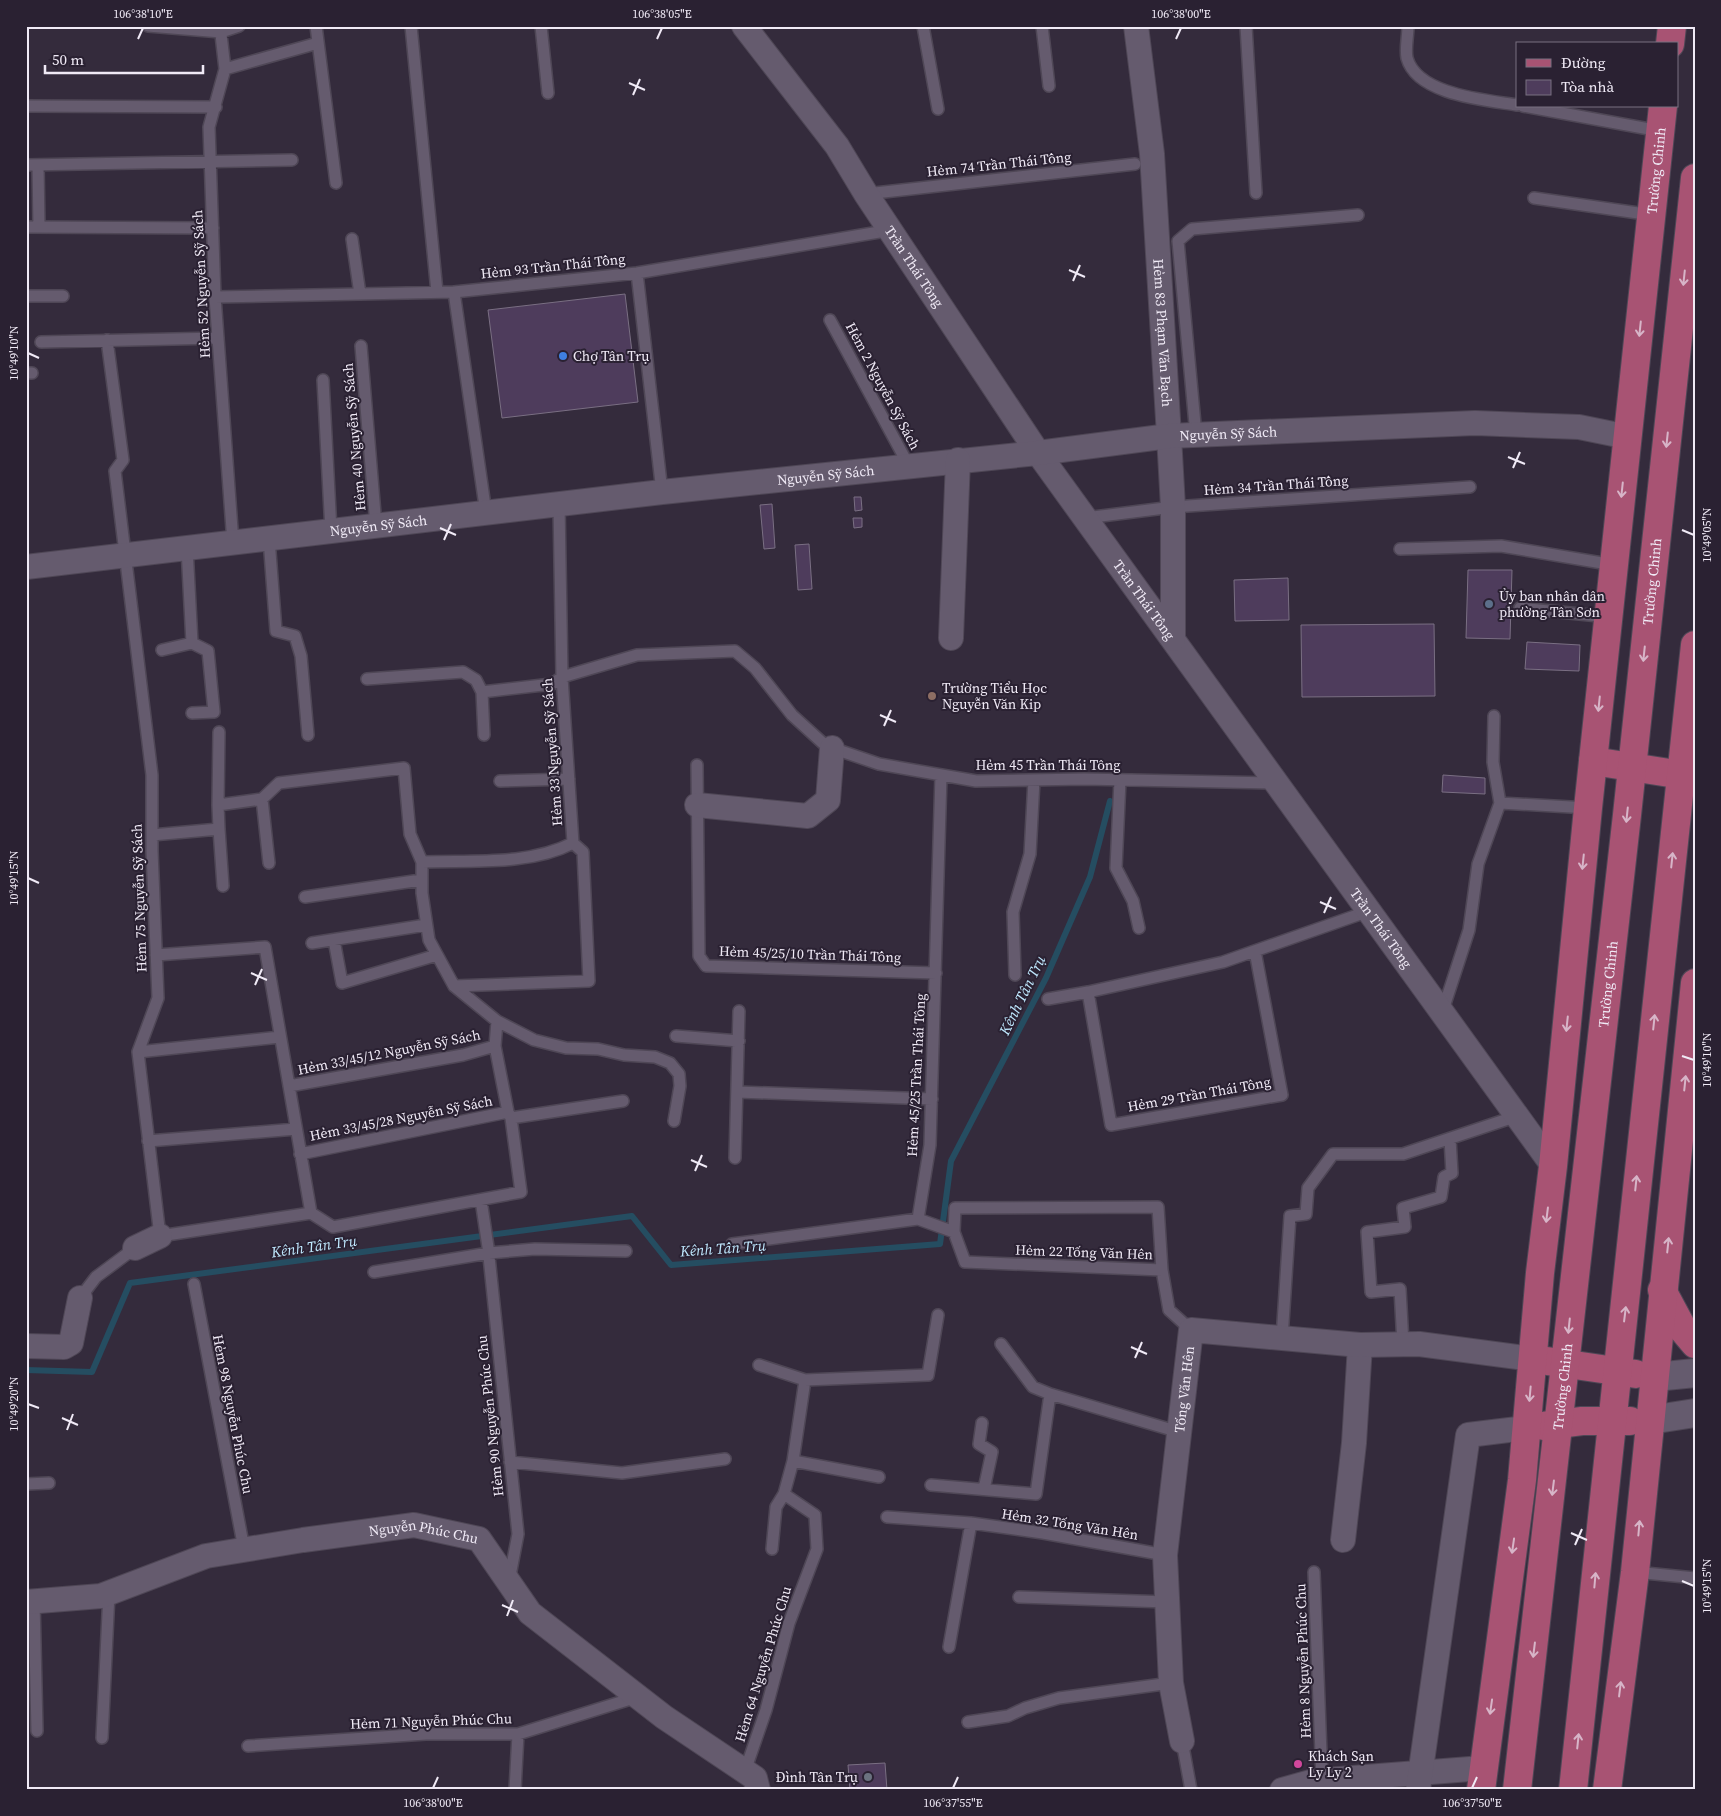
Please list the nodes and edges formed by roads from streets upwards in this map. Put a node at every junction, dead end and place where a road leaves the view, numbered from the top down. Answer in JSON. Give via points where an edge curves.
{"nodes":[{"id":1,"x":744,"y":26,"type":"edge"},
{"id":2,"x":1136,"y":26,"type":"edge"},
{"id":3,"x":1672,"y":26,"type":"edge"},
{"id":4,"x":1670,"y":42,"type":"edge"},
{"id":5,"x":1662,"y":119,"type":"edge"},
{"id":6,"x":1695,"y":178,"type":"edge"},
{"id":7,"x":1169,"y":436,"type":"junction"},
{"id":8,"x":1628,"y":436,"type":"junction"},
{"id":9,"x":1038,"y":452,"type":"junction"},
{"id":10,"x":958,"y":460,"type":"junction"},
{"id":11,"x":26,"y":567,"type":"edge"},
{"id":12,"x":951,"y":638,"type":"dead end"},
{"id":13,"x":1173,"y":639,"type":"junction"},
{"id":14,"x":1695,"y":645,"type":"edge"},
{"id":15,"x":832,"y":748,"type":"road end"},
{"id":16,"x":1593,"y":761,"type":"junction"},
{"id":17,"x":1632,"y":767,"type":"junction"},
{"id":18,"x":1688,"y":776,"type":"edge"},
{"id":19,"x":697,"y":805,"type":"road end"},
{"id":20,"x":1695,"y":983,"type":"edge"},
{"id":21,"x":1553,"y":1166,"type":"junction"},
{"id":22,"x":1632,"y":1215,"type":"junction"},
{"id":23,"x":160,"y":1236,"type":"road end"},
{"id":24,"x":135,"y":1248,"type":"road end"},
{"id":25,"x":1664,"y":1293,"type":"junction"},
{"id":26,"x":80,"y":1298,"type":"road end"},
{"id":27,"x":1695,"y":1344,"type":"edge"},
{"id":28,"x":1360,"y":1345,"type":"junction"},
{"id":29,"x":26,"y":1346,"type":"edge"},
{"id":30,"x":1533,"y":1360,"type":"junction"},
{"id":31,"x":1565,"y":1364,"type":"junction"},
{"id":32,"x":1618,"y":1371,"type":"junction"},
{"id":33,"x":1695,"y":1373,"type":"edge"},
{"id":34,"x":1655,"y":1377,"type":"junction"},
{"id":35,"x":1695,"y":1413,"type":"edge"},
{"id":36,"x":1650,"y":1420,"type":"junction"},
{"id":37,"x":1612,"y":1421,"type":"junction"},
{"id":38,"x":1559,"y":1424,"type":"junction"},
{"id":39,"x":1526,"y":1428,"type":"junction"},
{"id":40,"x":1343,"y":1540,"type":"dead end"},
{"id":41,"x":30,"y":1601,"type":"edge"},
{"id":42,"x":1182,"y":1741,"type":"road end"},
{"id":43,"x":1482,"y":1779,"type":"edge"},
{"id":44,"x":752,"y":1780,"type":"edge"},
{"id":45,"x":1418,"y":1781,"type":"edge"},
{"id":46,"x":1282,"y":1790,"type":"edge"},
{"id":47,"x":1517,"y":1790,"type":"edge"},
{"id":48,"x":1573,"y":1790,"type":"edge"},
{"id":49,"x":1607,"y":1790,"type":"edge"}],
"edges":[{"from":1,"to":9,"type":"street","name":"Trần Thái Tông","via":[[837,146]]},
{"from":2,"to":7,"type":"street","name":"Hẻm 83 Phạm Văn Bạch","via":[[1152,154]]},
{"from":3,"to":4,"type":"main road"},
{"from":5,"to":8,"type":"main road","name":"Trường Chinh","one_way":true},
{"from":6,"to":17,"type":"main road","name":"Trường Chinh","one_way":true},
{"from":7,"to":8,"type":"street","name":"Nguyễn Sỹ Sách","via":[[1475,423],[1578,427]]},
{"from":7,"to":9,"type":"street","name":"Nguyễn Sỹ Sách"},
{"from":7,"to":13,"type":"street","name":"Hẻm 83 Phạm Văn Bạch","via":[[1173,507]]},
{"from":8,"to":16,"type":"main road","name":"Trường Chinh","one_way":true},
{"from":9,"to":10,"type":"street","name":"Nguyễn Sỹ Sách"},
{"from":9,"to":13,"type":"street","name":"Trần Thái Tông"},
{"from":10,"to":11,"type":"street","name":"Nguyễn Sỹ Sách"},
{"from":10,"to":12,"type":"street"},
{"from":13,"to":21,"type":"street","name":"Trần Thái Tông"},
{"from":14,"to":18,"type":"main road"},
{"from":15,"to":19,"type":"street","via":[[828,800],[808,816]]},
{"from":16,"to":17,"type":"main road"},
{"from":16,"to":21,"type":"main road","name":"Trường Chinh","one_way":true},
{"from":17,"to":18,"type":"main road"},
{"from":17,"to":31,"type":"main road","name":"Trường Chinh","one_way":true},
{"from":22,"to":18,"type":"main road","one_way":true},
{"from":25,"to":20,"type":"main road","one_way":true},
{"from":21,"to":30,"type":"main road","name":"Trường Chinh","one_way":true},
{"from":22,"to":25,"type":"main road"},
{"from":32,"to":22,"type":"main road","one_way":true},
{"from":23,"to":24,"type":"street"},
{"from":25,"to":27,"type":"main road","via":[[1684,1332]]},
{"from":25,"to":34,"type":"main road"},
{"from":26,"to":29,"type":"street","via":[[72,1343],[64,1347]]},
{"from":28,"to":30,"type":"street","name":"Tống Văn Hên","via":[[1419,1344]]},
{"from":28,"to":40,"type":"street","via":[[1354,1443]]},
{"from":28,"to":42,"type":"street","name":"Tống Văn Hên","via":[[1191,1330],[1165,1555],[1170,1683]]},
{"from":30,"to":31,"type":"main road"},
{"from":30,"to":39,"type":"main road","name":"Trường Chinh","one_way":true},
{"from":31,"to":32,"type":"main road"},
{"from":31,"to":38,"type":"main road","name":"Trường Chinh"},
{"from":32,"to":34,"type":"main road"},
{"from":32,"to":37,"type":"main road"},
{"from":33,"to":34,"type":"street"},
{"from":34,"to":36,"type":"main road"},
{"from":35,"to":36,"type":"street"},
{"from":36,"to":37,"type":"main road"},
{"from":49,"to":36,"type":"main road","one_way":true,"via":[[1635,1572]]},
{"from":37,"to":38,"type":"main road"},
{"from":48,"to":37,"type":"main road","one_way":true},
{"from":38,"to":39,"type":"main road"},
{"from":38,"to":47,"type":"main road","name":"Trường Chinh","one_way":true},
{"from":39,"to":43,"type":"main road","name":"Trường Chinh","one_way":true},
{"from":39,"to":45,"type":"street","via":[[1468,1435]]},
{"from":41,"to":44,"type":"street","name":"Nguyễn Phúc Chu","via":[[101,1596],[206,1556],[414,1525],[479,1539],[530,1613]]},
{"from":43,"to":45,"type":"street"},
{"from":45,"to":46,"type":"street","via":[[1322,1780]]}]}
